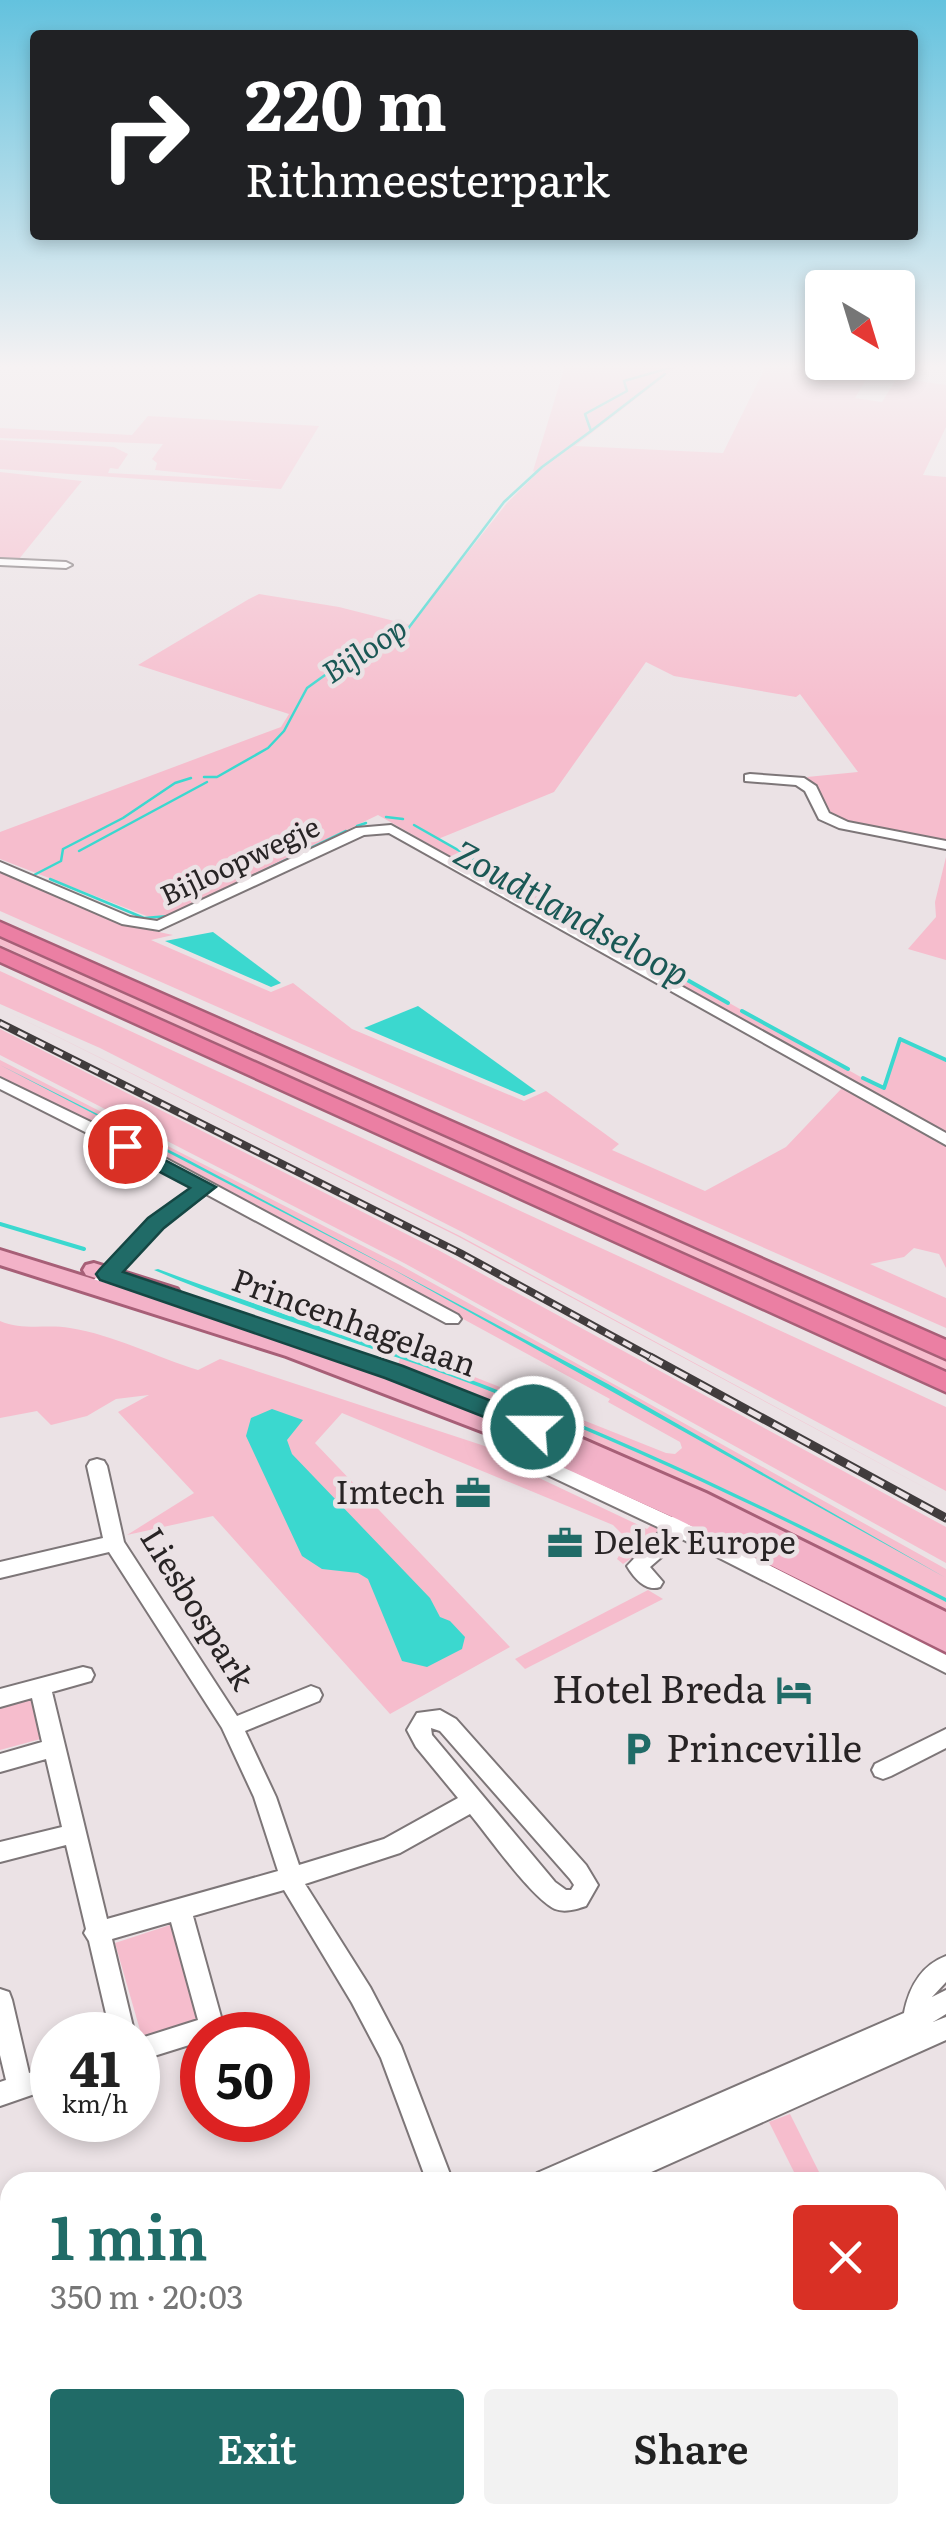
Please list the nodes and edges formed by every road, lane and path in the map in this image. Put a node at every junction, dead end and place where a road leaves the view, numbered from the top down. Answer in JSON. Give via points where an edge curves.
{"nodes":[{"id":1,"x":0,"y":562,"type":"edge"},
{"id":2,"x":66,"y":565,"type":"dead end"},
{"id":3,"x":750,"y":778,"type":"dead end"},
{"id":4,"x":946,"y":845,"type":"edge"},
{"id":5,"x":0,"y":866,"type":"edge"},
{"id":6,"x":0,"y":928,"type":"edge"},
{"id":7,"x":0,"y":954,"type":"edge"},
{"id":8,"x":0,"y":1083,"type":"edge"},
{"id":9,"x":946,"y":1140,"type":"edge"},
{"id":10,"x":206,"y":1187,"type":"junction"},
{"id":11,"x":0,"y":1242,"type":"edge"},
{"id":12,"x":0,"y":1257,"type":"edge"},
{"id":13,"x":102,"y":1281,"type":"junction"},
{"id":14,"x":452,"y":1320,"type":"dead end"},
{"id":15,"x":946,"y":1350,"type":"edge"},
{"id":16,"x":946,"y":1386,"type":"edge"},
{"id":17,"x":510,"y":1449,"type":"dead end"},
{"id":18,"x":97,"y":1466,"type":"dead end"},
{"id":19,"x":686,"y":1512,"type":"junction"},
{"id":20,"x":114,"y":1544,"type":"junction"},
{"id":21,"x":0,"y":1570,"type":"edge"},
{"id":22,"x":653,"y":1582,"type":"dead end"},
{"id":23,"x":946,"y":1624,"type":"edge"},
{"id":24,"x":946,"y":1642,"type":"edge"},
{"id":25,"x":946,"y":1665,"type":"edge"},
{"id":26,"x":83,"y":1675,"type":"dead end"},
{"id":27,"x":40,"y":1687,"type":"junction"},
{"id":28,"x":311,"y":1695,"type":"dead end"},
{"id":29,"x":0,"y":1698,"type":"edge"},
{"id":30,"x":232,"y":1727,"type":"junction"},
{"id":31,"x":946,"y":1738,"type":"edge"},
{"id":32,"x":53,"y":1748,"type":"junction"},
{"id":33,"x":0,"y":1763,"type":"edge"},
{"id":34,"x":883,"y":1770,"type":"dead end"},
{"id":35,"x":473,"y":1800,"type":"junction"},
{"id":36,"x":74,"y":1833,"type":"junction"},
{"id":37,"x":0,"y":1852,"type":"edge"},
{"id":38,"x":292,"y":1877,"type":"junction"},
{"id":39,"x":179,"y":1908,"type":"junction"},
{"id":40,"x":96,"y":1933,"type":"junction"},
{"id":41,"x":946,"y":1967,"type":"edge"},
{"id":42,"x":0,"y":2000,"type":"edge"},
{"id":43,"x":946,"y":2002,"type":"edge"},
{"id":44,"x":118,"y":2012,"type":"edge"},
{"id":45,"x":208,"y":2012,"type":"edge"},
{"id":46,"x":915,"y":2020,"type":"junction"},
{"id":47,"x":946,"y":2028,"type":"edge"},
{"id":48,"x":10,"y":2091,"type":"edge"},
{"id":49,"x":768,"y":2096,"type":"junction"},
{"id":50,"x":659,"y":2145,"type":"junction"},
{"id":51,"x":436,"y":2172,"type":"edge"},
{"id":52,"x":577,"y":2172,"type":"edge"},
{"id":53,"x":617,"y":2172,"type":"edge"}],
"edges":[{"from":1,"to":2,"type":"street"},
{"from":3,"to":4,"type":"street","via":[[804,783],[824,816],[844,826]]},
{"from":5,"to":9,"type":"street","name":"Bijloopwegje","via":[[128,921],[159,926],[361,831],[391,828]]},
{"from":6,"to":15,"type":"highway"},
{"from":7,"to":16,"type":"highway"},
{"from":8,"to":10,"type":"street"},
{"from":10,"to":13,"type":"street","via":[[156,1223]]},
{"from":10,"to":14,"type":"street"},
{"from":11,"to":13,"type":"main road","name":"Princenhagelaan"},
{"from":12,"to":13,"type":"main road","name":"Princenhagelaan"},
{"from":13,"to":19,"type":"main road","name":"Princenhagelaan","via":[[370,1377]]},
{"from":17,"to":19,"type":"street","name":"Princenhagelaan"},
{"from":18,"to":20,"type":"street","name":"Liesbospark"},
{"from":19,"to":22,"type":"street","via":[[637,1566]]},
{"from":19,"to":23,"type":"main road","name":"Princenhagelaan"},
{"from":19,"to":24,"type":"main road","name":"Princenhagelaan"},
{"from":19,"to":25,"type":"street","name":"Princenhagelaan"},
{"from":20,"to":21,"type":"street"},
{"from":20,"to":30,"type":"street","name":"Liesbospark"},
{"from":26,"to":27,"type":"street"},
{"from":27,"to":29,"type":"street"},
{"from":27,"to":32,"type":"street"},
{"from":28,"to":30,"type":"street","name":"Liesbospark"},
{"from":30,"to":38,"type":"street","name":"Liesbospark"},
{"from":31,"to":34,"type":"street"},
{"from":32,"to":33,"type":"street"},
{"from":32,"to":36,"type":"street"},
{"from":35,"to":35,"type":"street","via":[[547,1889],[562,1901],[578,1899],[586,1885],[578,1872],[448,1725],[425,1719],[418,1730],[424,1741]]},
{"from":35,"to":38,"type":"street","via":[[392,1846]]},
{"from":36,"to":37,"type":"street"},
{"from":36,"to":40,"type":"street"},
{"from":38,"to":39,"type":"street"},
{"from":38,"to":51,"type":"street","name":"Liesbospark","via":[[392,2054]]},
{"from":39,"to":40,"type":"street"},
{"from":39,"to":45,"type":"street"},
{"from":40,"to":44,"type":"street"},
{"from":41,"to":46,"type":"street","via":[[921,1990]]},
{"from":42,"to":48,"type":"street"},
{"from":43,"to":46,"type":"street"},
{"from":46,"to":49,"type":"street"},
{"from":47,"to":49,"type":"street"},
{"from":49,"to":50,"type":"street"},
{"from":50,"to":52,"type":"street"},
{"from":50,"to":53,"type":"street"}]}
